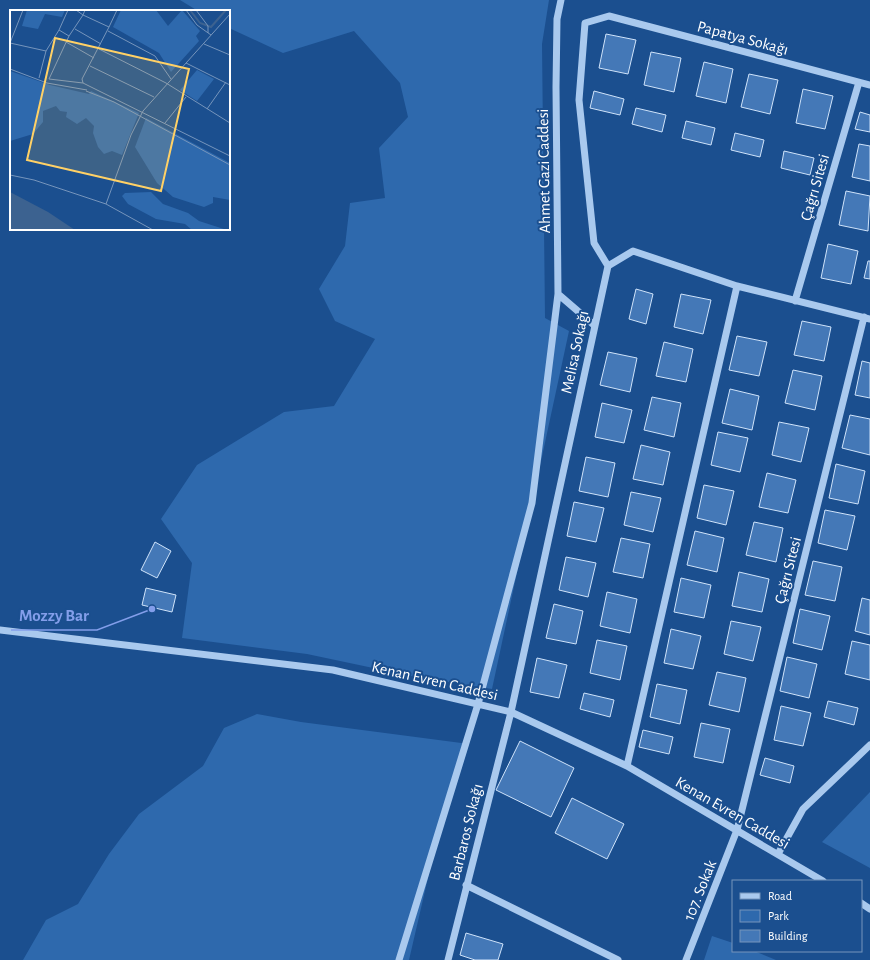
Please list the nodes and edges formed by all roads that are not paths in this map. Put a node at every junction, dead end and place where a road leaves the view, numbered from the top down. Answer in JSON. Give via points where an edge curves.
{"nodes":[{"id":1,"x":561,"y":0,"type":"edge"},
{"id":2,"x":859,"y":82,"type":"junction"},
{"id":3,"x":870,"y":85,"type":"edge"},
{"id":4,"x":608,"y":266,"type":"junction"},
{"id":5,"x":737,"y":286,"type":"junction"},
{"id":6,"x":558,"y":294,"type":"junction"},
{"id":7,"x":795,"y":300,"type":"junction"},
{"id":8,"x":867,"y":318,"type":"edge"},
{"id":9,"x":594,"y":325,"type":"junction"},
{"id":10,"x":0,"y":630,"type":"edge"},
{"id":11,"x":478,"y":704,"type":"junction"},
{"id":12,"x":511,"y":712,"type":"junction"},
{"id":13,"x":870,"y":745,"type":"edge"},
{"id":14,"x":627,"y":766,"type":"junction"},
{"id":15,"x":737,"y":830,"type":"junction"},
{"id":16,"x":778,"y":854,"type":"junction"},
{"id":17,"x":821,"y":880,"type":"edge"},
{"id":18,"x":466,"y":885,"type":"junction"},
{"id":19,"x":399,"y":960,"type":"edge"},
{"id":20,"x":448,"y":960,"type":"edge"},
{"id":21,"x":618,"y":960,"type":"edge"},
{"id":22,"x":686,"y":960,"type":"edge"}],
"edges":[{"from":1,"to":6,"type":"street","name":"Ahmet Gazi Caddesi","via":[[557,19],[556,87]]},
{"from":2,"to":3,"type":"street","name":"Papatya Sokağı"},
{"from":2,"to":4,"type":"street","name":"Papatya Sokağı","via":[[609,16],[585,23],[579,100],[594,243]]},
{"from":2,"to":7,"type":"street","name":"Çağrı Sitesi"},
{"from":4,"to":5,"type":"street","name":"Çağrı Sitesi","via":[[633,251]]},
{"from":4,"to":9,"type":"street","name":"Melisa Sokağı"},
{"from":5,"to":7,"type":"street","name":"Çağrı Sitesi"},
{"from":5,"to":14,"type":"street"},
{"from":6,"to":9,"type":"street"},
{"from":6,"to":11,"type":"street","name":"Ahmet Gazi Caddesi","via":[[532,503]]},
{"from":7,"to":8,"type":"street","name":"Çağrı Sitesi"},
{"from":8,"to":15,"type":"street","name":"Çağrı Sitesi"},
{"from":9,"to":12,"type":"street","name":"Melisa Sokağı"},
{"from":10,"to":11,"type":"street","name":"Kenan Evren Caddesi","via":[[333,670]]},
{"from":11,"to":12,"type":"street","name":"Kenan Evren Caddesi"},
{"from":11,"to":19,"type":"street","name":"Ahmet Gazi Caddesi"},
{"from":12,"to":14,"type":"street","name":"Kenan Evren Caddesi"},
{"from":12,"to":18,"type":"street","name":"Barbaros Sokağı"},
{"from":13,"to":16,"type":"street","via":[[803,809]]},
{"from":14,"to":15,"type":"street","name":"Kenan Evren Caddesi"},
{"from":15,"to":16,"type":"street","name":"Kenan Evren Caddesi"},
{"from":15,"to":22,"type":"street","name":"107. Sokak"},
{"from":16,"to":17,"type":"street","name":"Kenan Evren Caddesi"},
{"from":18,"to":20,"type":"street","name":"Barbaros Sokağı"},
{"from":18,"to":21,"type":"street"}]}
